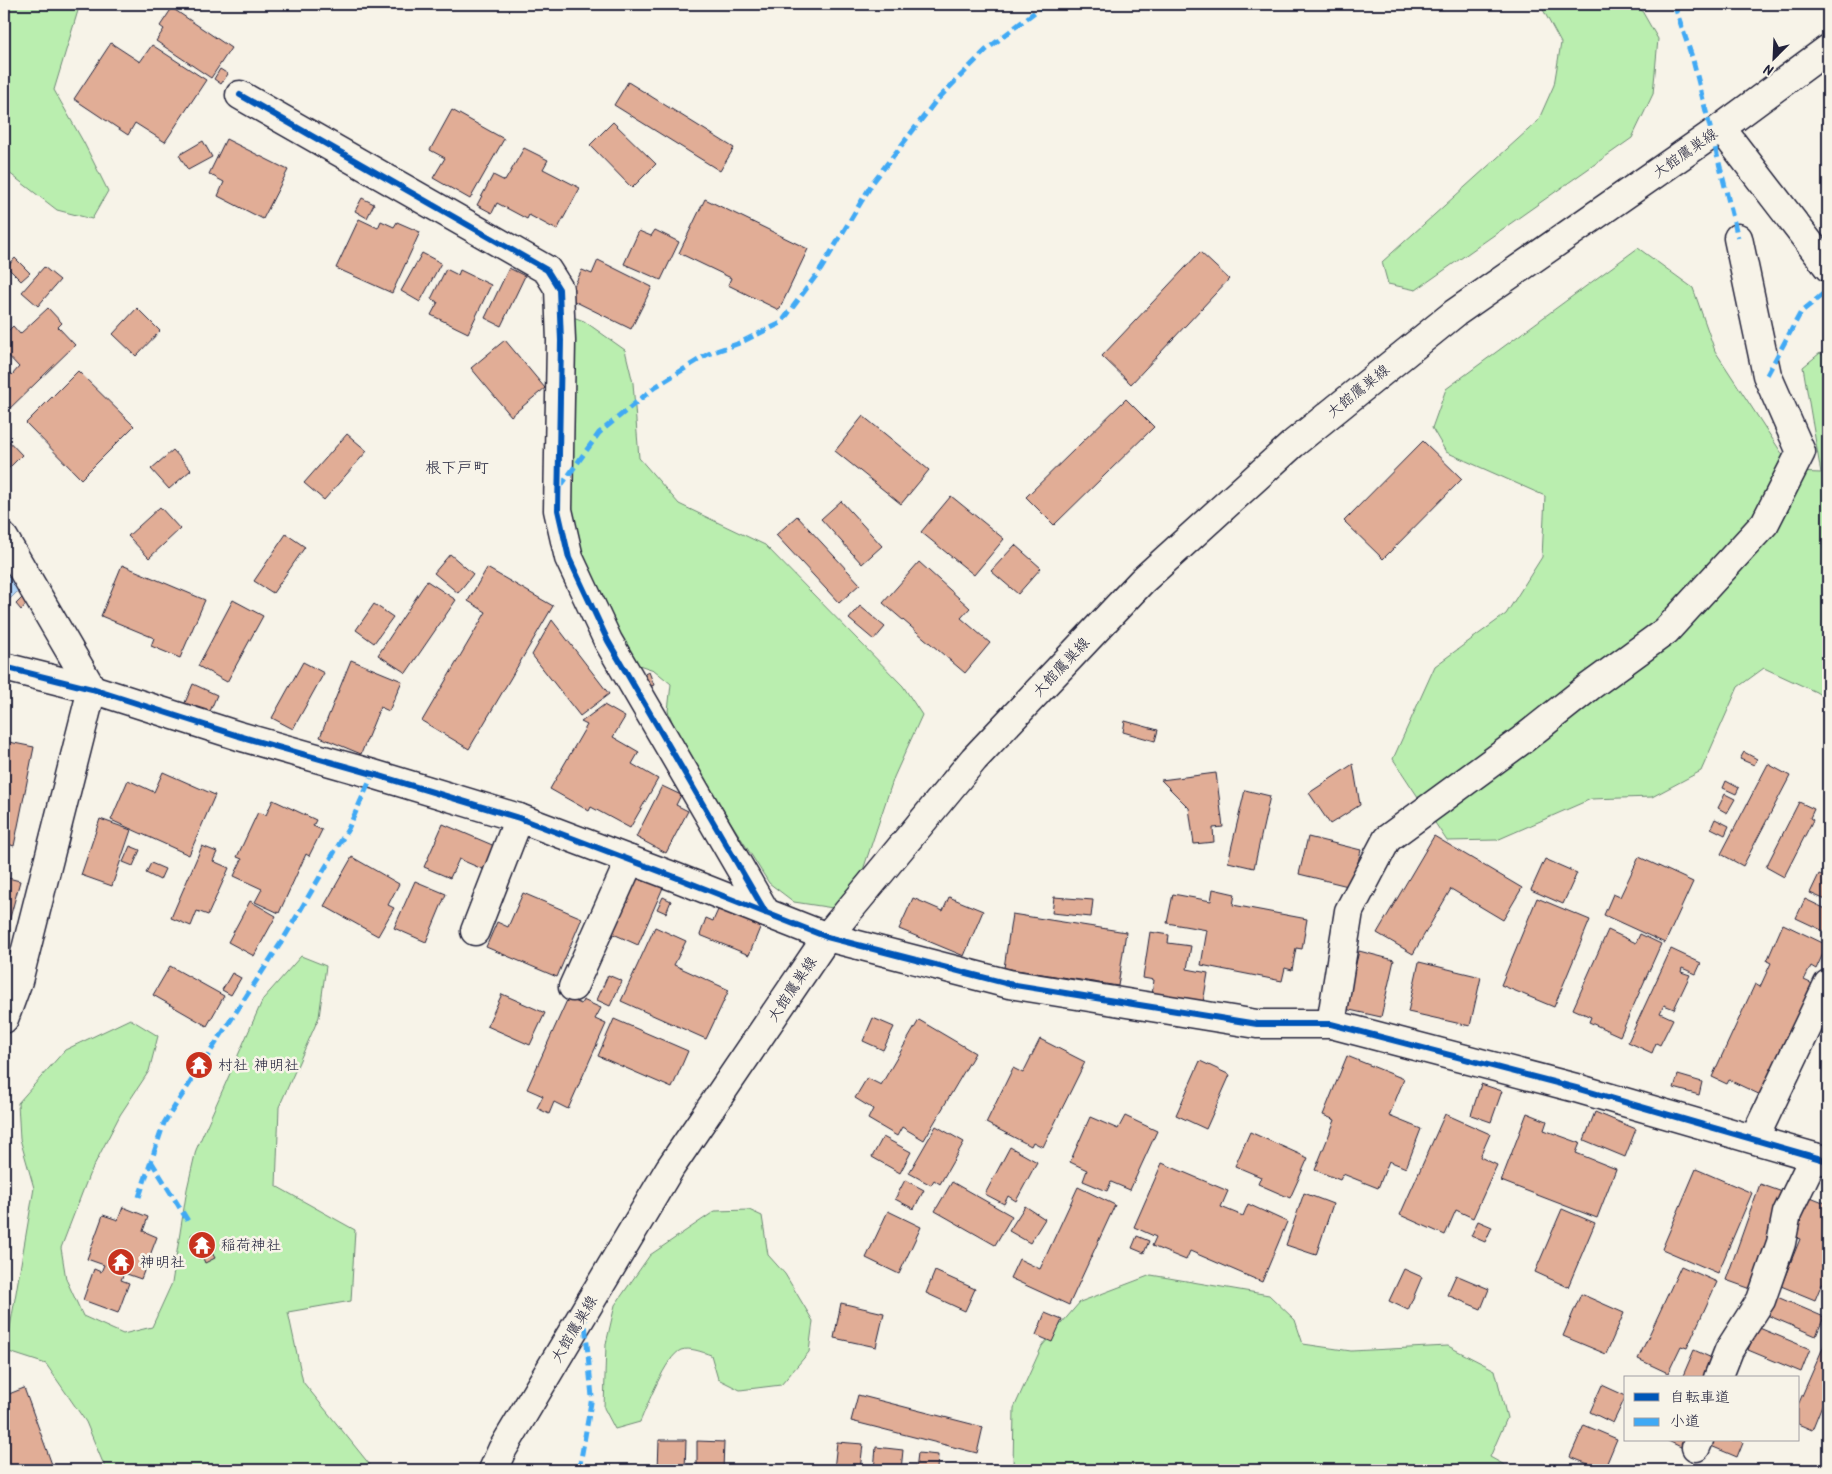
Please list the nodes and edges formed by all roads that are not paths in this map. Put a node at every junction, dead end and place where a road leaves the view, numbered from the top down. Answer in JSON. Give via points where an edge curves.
{"nodes":[{"id":1,"x":1828,"y":49,"type":"edge"},
{"id":2,"x":240,"y":95,"type":"dead end"},
{"id":3,"x":1721,"y":128,"type":"junction"},
{"id":4,"x":1738,"y":238,"type":"dead end"},
{"id":5,"x":1828,"y":266,"type":"edge"},
{"id":6,"x":4,"y":538,"type":"edge"},
{"id":7,"x":4,"y":667,"type":"edge"},
{"id":8,"x":92,"y":688,"type":"junction"},
{"id":9,"x":519,"y":818,"type":"junction"},
{"id":10,"x":630,"y":860,"type":"junction"},
{"id":11,"x":766,"y":913,"type":"junction"},
{"id":12,"x":475,"y":931,"type":"dead end"},
{"id":13,"x":827,"y":937,"type":"junction"},
{"id":14,"x":1828,"y":984,"type":"edge"},
{"id":15,"x":573,"y":987,"type":"dead end"},
{"id":16,"x":4,"y":1019,"type":"edge"},
{"id":17,"x":1331,"y":1024,"type":"junction"},
{"id":18,"x":1754,"y":1139,"type":"junction"},
{"id":19,"x":1821,"y":1159,"type":"edge"},
{"id":20,"x":1719,"y":1376,"type":"edge"},
{"id":21,"x":493,"y":1470,"type":"edge"}],
"edges":[{"from":1,"to":3,"type":"street","name":"大館鷹巣線"},
{"from":2,"to":11,"type":"street","via":[[547,270],[559,289],[558,510],[569,558],[608,641]]},
{"from":3,"to":5,"type":"street"},
{"from":3,"to":13,"type":"street","name":"大館鷹巣線","via":[[1455,313],[1293,444],[1142,581],[974,759]]},
{"from":4,"to":17,"type":"street","via":[[1767,375],[1802,452],[1765,523],[1666,632],[1387,839],[1349,912]]},
{"from":6,"to":8,"type":"street"},
{"from":7,"to":8,"type":"street"},
{"from":8,"to":9,"type":"street","via":[[239,736]]},
{"from":8,"to":16,"type":"street","via":[[18,980]]},
{"from":9,"to":10,"type":"street"},
{"from":9,"to":12,"type":"street"},
{"from":10,"to":11,"type":"street"},
{"from":10,"to":15,"type":"street"},
{"from":11,"to":13,"type":"street"},
{"from":13,"to":17,"type":"street","via":[[1009,984],[1257,1024]]},
{"from":13,"to":21,"type":"street","name":"大館鷹巣線","via":[[670,1168]]},
{"from":14,"to":18,"type":"street"},
{"from":17,"to":18,"type":"street","via":[[1576,1088]]},
{"from":18,"to":19,"type":"street"},
{"from":19,"to":20,"type":"street","via":[[1787,1214],[1781,1243],[1761,1300],[1729,1350]]}]}
